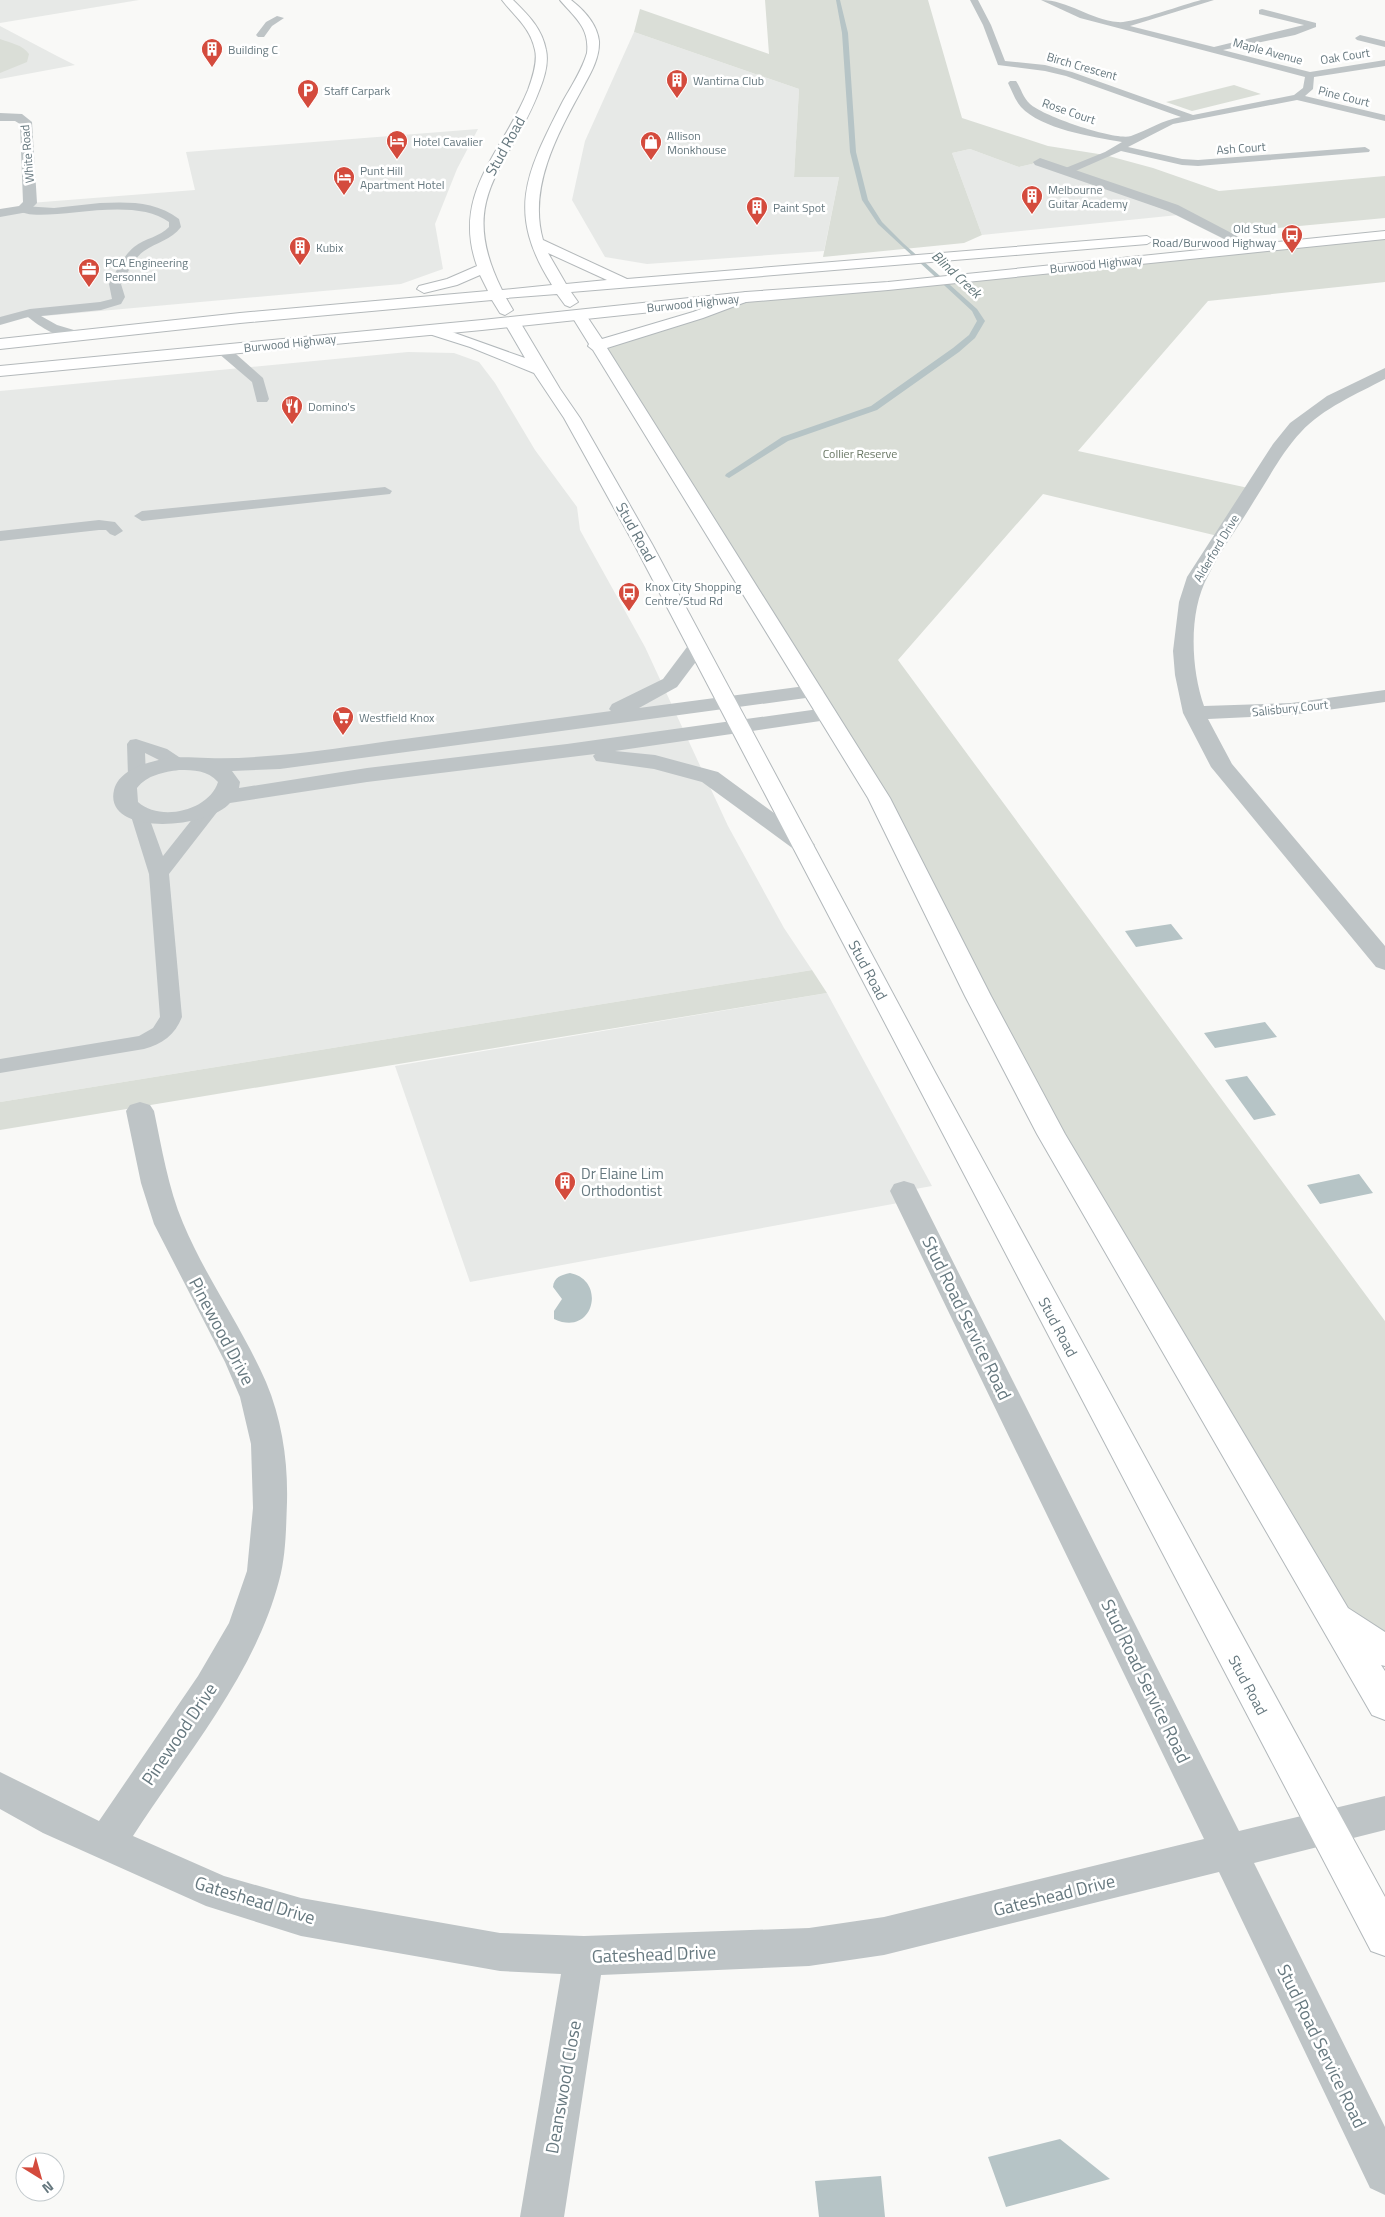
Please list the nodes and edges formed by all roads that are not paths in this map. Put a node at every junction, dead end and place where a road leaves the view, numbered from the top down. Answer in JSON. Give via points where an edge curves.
{"nodes":[{"id":1,"x":507,"y":0,"type":"edge"},
{"id":2,"x":565,"y":0,"type":"edge"},
{"id":3,"x":974,"y":0,"type":"edge"},
{"id":4,"x":1045,"y":0,"type":"edge"},
{"id":5,"x":1210,"y":0,"type":"edge"},
{"id":6,"x":1262,"y":12,"type":"dead end"},
{"id":7,"x":280,"y":18,"type":"dead end"},
{"id":8,"x":1122,"y":26,"type":"junction"},
{"id":9,"x":261,"y":35,"type":"dead end"},
{"id":10,"x":1360,"y":38,"type":"dead end"},
{"id":11,"x":1385,"y":44,"type":"edge"},
{"id":12,"x":1214,"y":49,"type":"junction"},
{"id":13,"x":1385,"y":63,"type":"edge"},
{"id":14,"x":1310,"y":75,"type":"junction"},
{"id":15,"x":1013,"y":83,"type":"dead end"},
{"id":16,"x":1297,"y":97,"type":"junction"},
{"id":17,"x":0,"y":117,"type":"edge"},
{"id":18,"x":1190,"y":118,"type":"junction"},
{"id":19,"x":1385,"y":118,"type":"edge"},
{"id":20,"x":1131,"y":140,"type":"junction"},
{"id":21,"x":1120,"y":148,"type":"junction"},
{"id":22,"x":1365,"y":150,"type":"dead end"},
{"id":23,"x":1040,"y":162,"type":"dead end"},
{"id":24,"x":1067,"y":171,"type":"junction"},
{"id":25,"x":23,"y":209,"type":"junction"},
{"id":26,"x":0,"y":213,"type":"edge"},
{"id":27,"x":1254,"y":230,"type":"dead end"},
{"id":28,"x":1225,"y":233,"type":"junction"},
{"id":29,"x":1196,"y":235,"type":"dead end"},
{"id":30,"x":1385,"y":235,"type":"edge"},
{"id":31,"x":1158,"y":239,"type":"dead end"},
{"id":32,"x":536,"y":242,"type":"junction"},
{"id":33,"x":1253,"y":248,"type":"junction"},
{"id":34,"x":484,"y":268,"type":"junction"},
{"id":35,"x":625,"y":283,"type":"junction"},
{"id":36,"x":562,"y":288,"type":"junction"},
{"id":37,"x":497,"y":295,"type":"junction"},
{"id":38,"x":746,"y":297,"type":"junction"},
{"id":39,"x":337,"y":309,"type":"junction"},
{"id":40,"x":30,"y":313,"type":"junction"},
{"id":41,"x":579,"y":315,"type":"junction"},
{"id":42,"x":0,"y":321,"type":"edge"},
{"id":43,"x":512,"y":322,"type":"junction"},
{"id":44,"x":432,"y":330,"type":"junction"},
{"id":45,"x":79,"y":336,"type":"junction"},
{"id":46,"x":0,"y":344,"type":"edge"},
{"id":47,"x":596,"y":346,"type":"junction"},
{"id":48,"x":223,"y":350,"type":"junction"},
{"id":49,"x":539,"y":369,"type":"junction"},
{"id":50,"x":0,"y":370,"type":"edge"},
{"id":51,"x":1385,"y":373,"type":"edge"},
{"id":52,"x":262,"y":399,"type":"dead end"},
{"id":53,"x":385,"y":491,"type":"dead end"},
{"id":54,"x":142,"y":516,"type":"dead end"},
{"id":55,"x":115,"y":531,"type":"dead end"},
{"id":56,"x":0,"y":536,"type":"edge"},
{"id":57,"x":697,"y":647,"type":"junction"},
{"id":58,"x":1385,"y":696,"type":"edge"},
{"id":59,"x":820,"y":703,"type":"junction"},
{"id":60,"x":727,"y":704,"type":"junction"},
{"id":61,"x":1194,"y":713,"type":"junction"},
{"id":62,"x":604,"y":718,"type":"junction"},
{"id":63,"x":738,"y":726,"type":"junction"},
{"id":64,"x":567,"y":751,"type":"junction"},
{"id":65,"x":208,"y":765,"type":"junction"},
{"id":66,"x":218,"y":802,"type":"junction"},
{"id":67,"x":139,"y":813,"type":"junction"},
{"id":68,"x":803,"y":845,"type":"junction"},
{"id":69,"x":159,"y":874,"type":"junction"},
{"id":70,"x":1385,"y":962,"type":"edge"},
{"id":71,"x":0,"y":1066,"type":"edge"},
{"id":72,"x":140,"y":1112,"type":"dead end"},
{"id":73,"x":904,"y":1190,"type":"dead end"},
{"id":74,"x":1333,"y":1616,"type":"junction"},
{"id":75,"x":1385,"y":1651,"type":"edge"},
{"id":76,"x":1385,"y":1704,"type":"edge"},
{"id":77,"x":0,"y":1789,"type":"edge"},
{"id":78,"x":1385,"y":1813,"type":"edge"},
{"id":79,"x":1325,"y":1828,"type":"junction"},
{"id":80,"x":107,"y":1843,"type":"junction"},
{"id":81,"x":1229,"y":1852,"type":"junction"},
{"id":82,"x":1385,"y":1937,"type":"edge"},
{"id":83,"x":584,"y":1956,"type":"junction"},
{"id":84,"x":1385,"y":2173,"type":"edge"},
{"id":85,"x":542,"y":2217,"type":"edge"}],
"edges":[{"from":1,"to":34,"type":"main road","name":"Stud Road","via":[[535,31],[541,48],[541,69],[531,99],[488,173],[480,197],[476,241]]},
{"from":2,"to":32,"type":"main road","via":[[585,21],[592,35],[593,47],[586,69],[538,170],[531,217]]},
{"from":3,"to":18,"type":"lane","name":"Birch Crescent","via":[[1001,63],[1036,66],[1070,74],[1133,94]]},
{"from":4,"to":8,"type":"lane","name":"Maple Avenue","via":[[1077,14]]},
{"from":5,"to":8,"type":"lane"},
{"from":6,"to":12,"type":"lane","via":[[1313,25],[1289,34]]},
{"from":7,"to":9,"type":"lane","via":[[269,24]]},
{"from":8,"to":12,"type":"lane","name":"Maple Avenue"},
{"from":10,"to":11,"type":"lane","name":"Oak Court"},
{"from":12,"to":14,"type":"lane","name":"Maple Avenue"},
{"from":13,"to":14,"type":"lane","name":"Oak Court"},
{"from":14,"to":16,"type":"lane","name":"Maple Avenue","via":[[1308,89]]},
{"from":15,"to":20,"type":"lane","name":"Rose Court","via":[[1021,101],[1034,112],[1078,128]]},
{"from":16,"to":18,"type":"lane"},
{"from":16,"to":19,"type":"lane","name":"Pine Court"},
{"from":17,"to":25,"type":"street","name":"White Road","via":[[18,117],[26,122],[30,203]]},
{"from":18,"to":20,"type":"lane","via":[[1160,126]]},
{"from":20,"to":21,"type":"lane"},
{"from":21,"to":22,"type":"lane","name":"Ash Court","via":[[1198,163]]},
{"from":21,"to":24,"type":"lane"},
{"from":23,"to":24,"type":"street"},
{"from":24,"to":28,"type":"street","via":[[1173,208]]},
{"from":25,"to":26,"type":"street"},
{"from":25,"to":40,"type":"lane","via":[[52,211],[137,206],[161,212],[176,223],[174,230],[139,250],[115,284],[119,299],[110,304]]},
{"from":27,"to":28,"type":"main road"},
{"from":28,"to":29,"type":"main road"},
{"from":28,"to":33,"type":"street"},
{"from":30,"to":33,"type":"main road","name":"Burwood Highway"},
{"from":31,"to":35,"type":"main road","name":"Burwood Highway"},
{"from":32,"to":35,"type":"main road"},
{"from":32,"to":36,"type":"main road"},
{"from":33,"to":38,"type":"main road","name":"Burwood Highway"},
{"from":34,"to":37,"type":"main road","name":"Stud Road"},
{"from":34,"to":39,"type":"main road","via":[[439,286]]},
{"from":35,"to":36,"type":"main road","name":"Burwood Highway"},
{"from":36,"to":37,"type":"main road","name":"Burwood Highway"},
{"from":36,"to":41,"type":"main road"},
{"from":37,"to":39,"type":"main road","name":"Burwood Highway"},
{"from":37,"to":43,"type":"main road","name":"Stud Road"},
{"from":38,"to":41,"type":"main road","name":"Burwood Highway"},
{"from":38,"to":47,"type":"main road"},
{"from":39,"to":45,"type":"main road","name":"Burwood Highway"},
{"from":40,"to":42,"type":"lane"},
{"from":40,"to":45,"type":"lane","via":[[54,329]]},
{"from":41,"to":43,"type":"main road","name":"Burwood Highway"},
{"from":41,"to":47,"type":"main road"},
{"from":43,"to":44,"type":"main road","name":"Burwood Highway"},
{"from":43,"to":49,"type":"main road","name":"Stud Road"},
{"from":44,"to":48,"type":"main road","name":"Burwood Highway"},
{"from":44,"to":49,"type":"main road"},
{"from":45,"to":46,"type":"main road","name":"Burwood Highway"},
{"from":47,"to":59,"type":"main road"},
{"from":48,"to":50,"type":"main road","name":"Burwood Highway"},
{"from":48,"to":52,"type":"lane","via":[[258,381]]},
{"from":49,"to":57,"type":"main road","name":"Stud Road","via":[[587,443]]},
{"from":51,"to":61,"type":"street","name":"Alderford Drive","via":[[1333,400],[1296,427],[1279,448],[1197,577],[1183,627],[1185,675]]},
{"from":53,"to":54,"type":"lane"},
{"from":55,"to":56,"type":"lane","via":[[110,526],[99,524]]},
{"from":57,"to":60,"type":"main road","name":"Stud Road"},
{"from":57,"to":62,"type":"street","via":[[670,683]]},
{"from":58,"to":61,"type":"street","name":"Salisbury Court","via":[[1291,709]]},
{"from":59,"to":60,"type":"street"},
{"from":59,"to":63,"type":"street"},
{"from":59,"to":74,"type":"main road","via":[[887,811],[1050,1134]]},
{"from":60,"to":62,"type":"street"},
{"from":60,"to":63,"type":"main road","name":"Stud Road"},
{"from":61,"to":70,"type":"street","name":"Alderford Drive","via":[[1211,750],[1234,784]]},
{"from":62,"to":65,"type":"street","via":[[280,762]]},
{"from":63,"to":64,"type":"street"},
{"from":63,"to":68,"type":"main road","name":"Stud Road"},
{"from":64,"to":66,"type":"street","via":[[367,775]]},
{"from":64,"to":68,"type":"street","via":[[655,762],[710,777]]},
{"from":65,"to":66,"type":"street","via":[[226,775],[229,782]]},
{"from":65,"to":67,"type":"street","via":[[163,765],[137,776],[124,792],[125,800]]},
{"from":66,"to":67,"type":"street","via":[[199,813],[176,817],[152,817]]},
{"from":66,"to":69,"type":"lane"},
{"from":67,"to":69,"type":"lane"},
{"from":68,"to":79,"type":"main road","name":"Stud Road"},
{"from":69,"to":71,"type":"lane","via":[[171,1017],[168,1027],[158,1036],[126,1046]]},
{"from":72,"to":80,"type":"street","name":"Pinewood Drive","via":[[169,1224],[191,1272],[237,1354],[263,1418],[271,1487],[268,1548],[262,1581],[249,1616],[226,1664]]},
{"from":73,"to":81,"type":"street","name":"Stud Road Service Road"},
{"from":74,"to":75,"type":"main road"},
{"from":74,"to":76,"type":"main road"},
{"from":77,"to":80,"type":"street","name":"Gateshead Drive"},
{"from":78,"to":79,"type":"street","name":"Gateshead Drive"},
{"from":79,"to":81,"type":"street","name":"Gateshead Drive"},
{"from":79,"to":82,"type":"main road","name":"Stud Road"},
{"from":80,"to":83,"type":"street","name":"Gateshead Drive","via":[[220,1893],[301,1917],[500,1952]]},
{"from":81,"to":83,"type":"street","name":"Gateshead Drive","via":[[884,1936],[809,1947]]},
{"from":81,"to":84,"type":"street","name":"Stud Road Service Road"},
{"from":83,"to":85,"type":"street","name":"Deanswood Close"}]}
